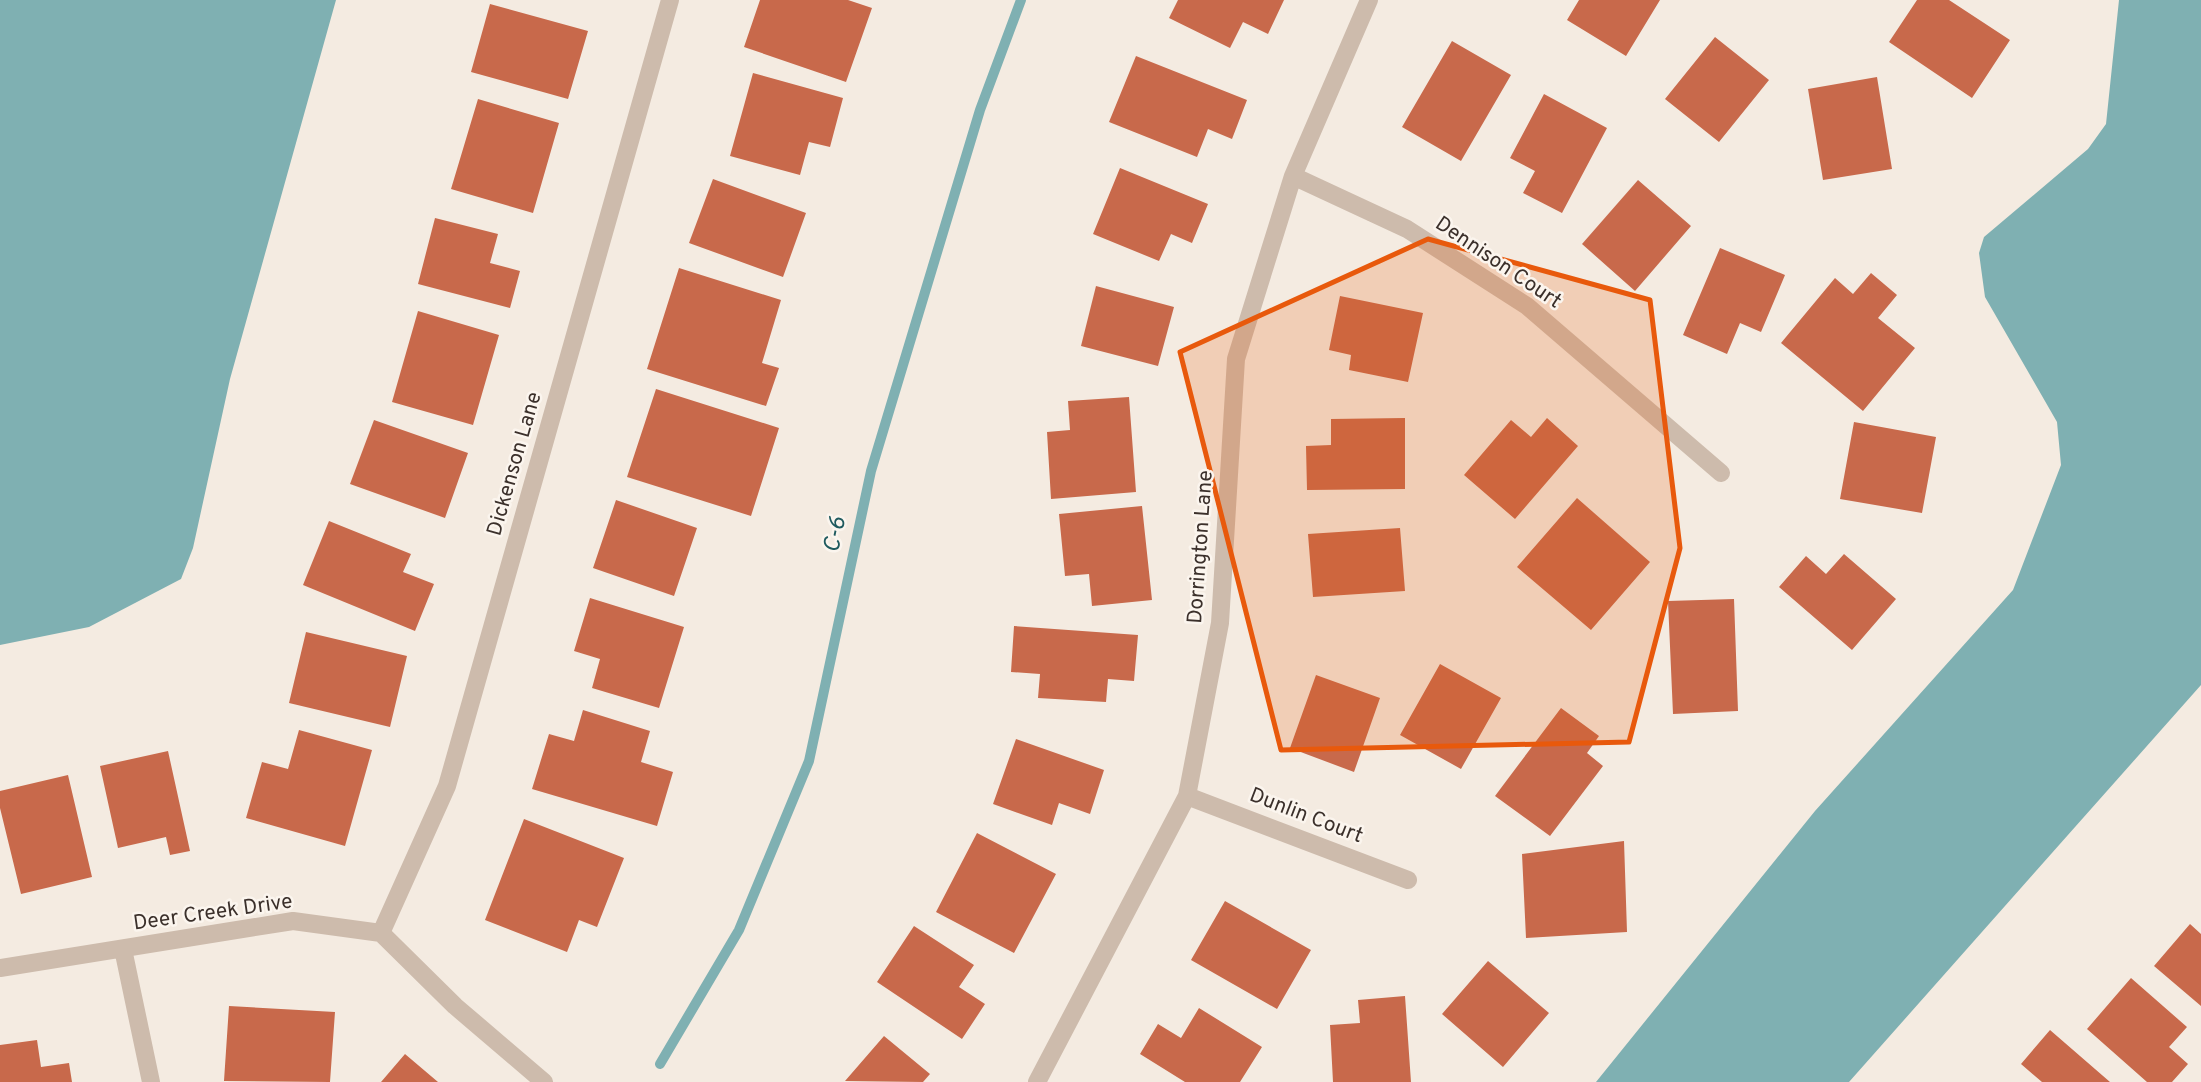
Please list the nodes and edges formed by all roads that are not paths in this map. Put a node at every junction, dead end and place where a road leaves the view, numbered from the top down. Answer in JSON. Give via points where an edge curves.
{"nodes":[{"id":1,"x":670,"y":0,"type":"edge"},
{"id":2,"x":1369,"y":0,"type":"edge"},
{"id":3,"x":1293,"y":176,"type":"junction"},
{"id":4,"x":1721,"y":473,"type":"dead end"},
{"id":5,"x":1187,"y":796,"type":"junction"},
{"id":6,"x":1408,"y":880,"type":"dead end"},
{"id":7,"x":381,"y":933,"type":"junction"},
{"id":8,"x":124,"y":949,"type":"junction"},
{"id":9,"x":0,"y":968,"type":"edge"},
{"id":10,"x":151,"y":1082,"type":"edge"},
{"id":11,"x":544,"y":1082,"type":"edge"},
{"id":12,"x":1037,"y":1082,"type":"edge"}],
"edges":[{"from":1,"to":7,"type":"street","name":"Dickenson Lane","via":[[447,786]]},
{"from":2,"to":3,"type":"street","name":"Dorrington Lane"},
{"from":3,"to":4,"type":"street","name":"Dennison Court","via":[[1407,229],[1527,306]]},
{"from":3,"to":5,"type":"street","name":"Dorrington Lane","via":[[1236,359],[1220,623]]},
{"from":5,"to":6,"type":"street","name":"Dunlin Court"},
{"from":5,"to":12,"type":"street","name":"Dorrington Lane"},
{"from":7,"to":8,"type":"street","name":"Deer Creek Drive","via":[[293,921]]},
{"from":7,"to":11,"type":"street","via":[[455,1006]]},
{"from":8,"to":9,"type":"street","name":"Deer Creek Drive"},
{"from":8,"to":10,"type":"street"}]}
